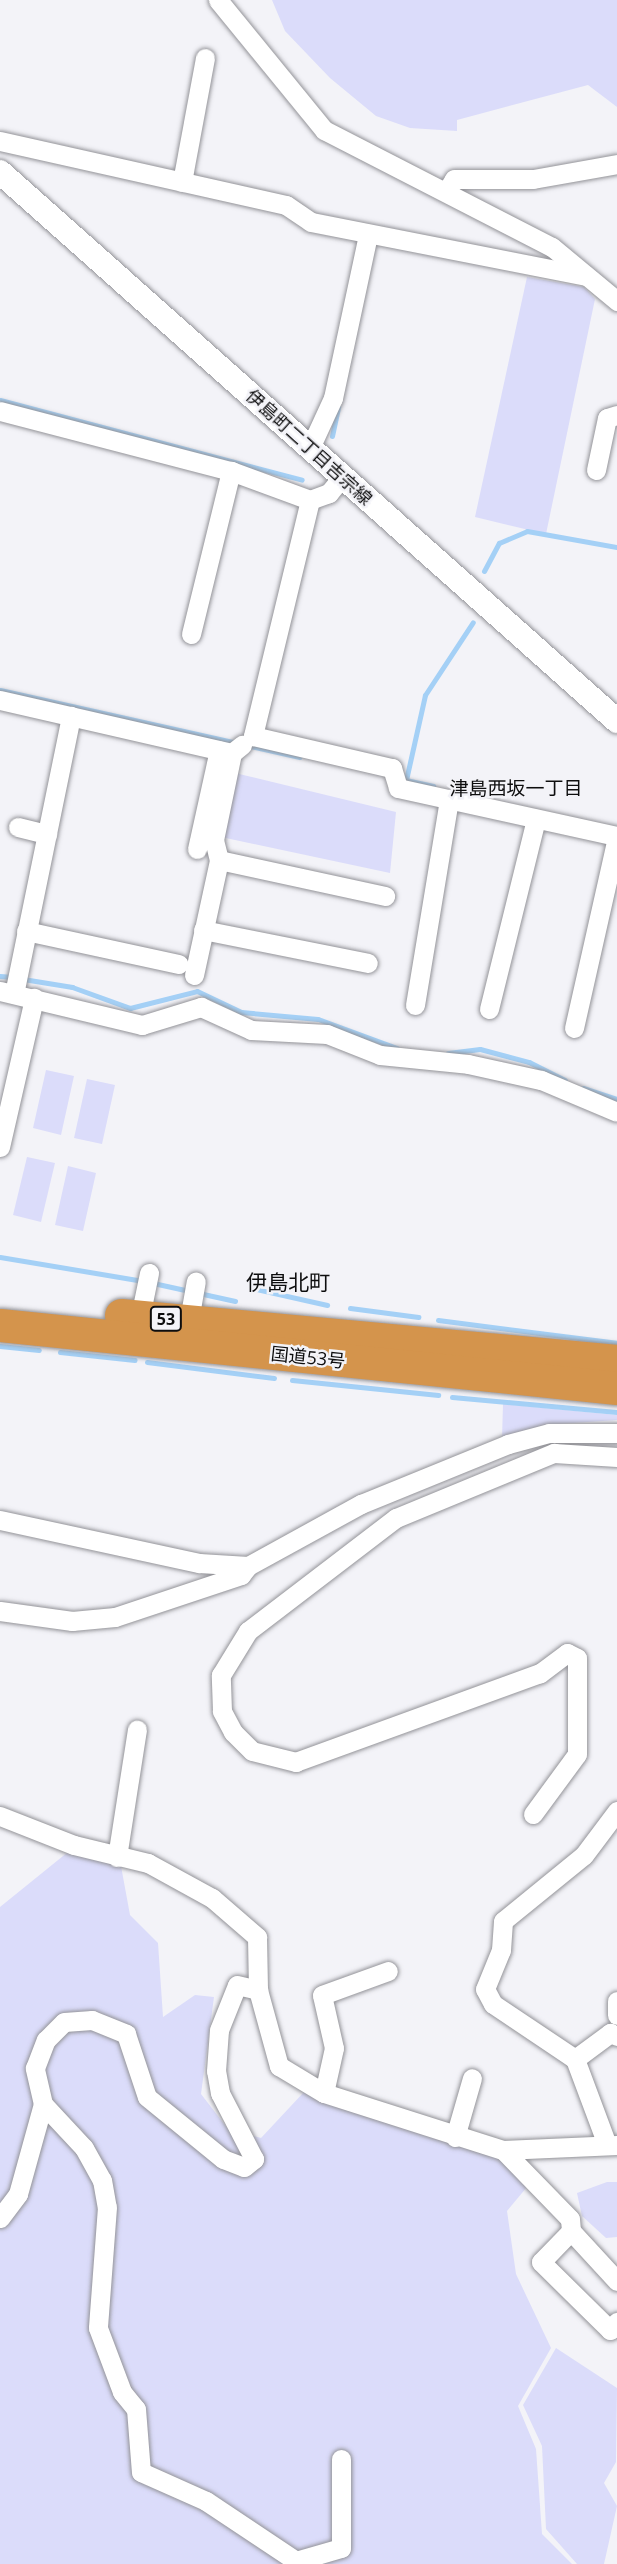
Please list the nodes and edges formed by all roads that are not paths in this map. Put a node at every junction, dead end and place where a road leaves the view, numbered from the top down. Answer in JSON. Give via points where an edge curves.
{"nodes":[{"id":1,"x":218,"y":0,"type":"edge"},
{"id":2,"x":205,"y":58,"type":"dead end"},
{"id":3,"x":0,"y":141,"type":"edge"},
{"id":4,"x":617,"y":164,"type":"edge"},
{"id":5,"x":0,"y":172,"type":"edge"},
{"id":6,"x":182,"y":181,"type":"junction"},
{"id":7,"x":446,"y":192,"type":"junction"},
{"id":8,"x":368,"y":235,"type":"junction"},
{"id":9,"x":586,"y":276,"type":"junction"},
{"id":10,"x":616,"y":297,"type":"edge"},
{"id":11,"x":1,"y":414,"type":"edge"},
{"id":12,"x":617,"y":415,"type":"edge"},
{"id":13,"x":310,"y":448,"type":"junction"},
{"id":14,"x":596,"y":470,"type":"dead end"},
{"id":15,"x":231,"y":471,"type":"junction"},
{"id":16,"x":342,"y":477,"type":"junction"},
{"id":17,"x":310,"y":500,"type":"junction"},
{"id":18,"x":191,"y":634,"type":"dead end"},
{"id":19,"x":0,"y":700,"type":"edge"},
{"id":20,"x":71,"y":716,"type":"junction"},
{"id":21,"x":617,"y":721,"type":"edge"},
{"id":22,"x":238,"y":745,"type":"junction"},
{"id":23,"x":449,"y":799,"type":"junction"},
{"id":24,"x":537,"y":819,"type":"junction"},
{"id":25,"x":18,"y":827,"type":"dead end"},
{"id":26,"x":47,"y":834,"type":"junction"},
{"id":27,"x":617,"y":836,"type":"edge"},
{"id":28,"x":197,"y":849,"type":"dead end"},
{"id":29,"x":219,"y":860,"type":"junction"},
{"id":30,"x":385,"y":895,"type":"dead end"},
{"id":31,"x":204,"y":930,"type":"junction"},
{"id":32,"x":26,"y":931,"type":"junction"},
{"id":33,"x":368,"y":963,"type":"dead end"},
{"id":34,"x":16,"y":989,"type":"edge"},
{"id":35,"x":415,"y":1005,"type":"dead end"},
{"id":36,"x":489,"y":1009,"type":"dead end"},
{"id":37,"x":574,"y":1028,"type":"dead end"},
{"id":38,"x":617,"y":1112,"type":"edge"},
{"id":39,"x":0,"y":1147,"type":"edge"},
{"id":40,"x":0,"y":1303,"type":"edge"},
{"id":41,"x":0,"y":1325,"type":"edge"},
{"id":42,"x":330,"y":1346,"type":"junction"},
{"id":43,"x":617,"y":1361,"type":"edge"},
{"id":44,"x":617,"y":1388,"type":"edge"},
{"id":45,"x":617,"y":1433,"type":"edge"},
{"id":46,"x":617,"y":1457,"type":"edge"},
{"id":47,"x":0,"y":1520,"type":"edge"},
{"id":48,"x":248,"y":1566,"type":"junction"},
{"id":49,"x":0,"y":1611,"type":"edge"},
{"id":50,"x":137,"y":1730,"type":"dead end"},
{"id":51,"x":617,"y":1811,"type":"edge"},
{"id":52,"x":533,"y":1814,"type":"dead end"},
{"id":53,"x":0,"y":1816,"type":"edge"},
{"id":54,"x":117,"y":1857,"type":"junction"},
{"id":55,"x":388,"y":1971,"type":"dead end"},
{"id":56,"x":258,"y":1990,"type":"junction"},
{"id":57,"x":617,"y":2001,"type":"edge"},
{"id":58,"x":615,"y":2024,"type":"edge"},
{"id":59,"x":575,"y":2059,"type":"junction"},
{"id":60,"x":472,"y":2078,"type":"dead end"},
{"id":61,"x":324,"y":2093,"type":"junction"},
{"id":62,"x":43,"y":2104,"type":"junction"},
{"id":63,"x":456,"y":2137,"type":"junction"},
{"id":64,"x":612,"y":2143,"type":"edge"},
{"id":65,"x":503,"y":2150,"type":"junction"},
{"id":66,"x":0,"y":2218,"type":"edge"},
{"id":67,"x":571,"y":2231,"type":"junction"},
{"id":68,"x":617,"y":2281,"type":"edge"},
{"id":69,"x":617,"y":2322,"type":"edge"},
{"id":70,"x":341,"y":2459,"type":"dead end"}],
"edges":[{"from":1,"to":7,"type":"street","via":[[324,130]]},
{"from":2,"to":6,"type":"street"},
{"from":3,"to":6,"type":"street"},
{"from":4,"to":7,"type":"street","via":[[533,179],[454,179]]},
{"from":5,"to":13,"type":"street","name":"伊島町二丁目吉宗線"},
{"from":6,"to":8,"type":"street","via":[[286,205],[312,222]]},
{"from":7,"to":9,"type":"street","via":[[552,247]]},
{"from":8,"to":9,"type":"street"},
{"from":8,"to":13,"type":"street","via":[[332,398]]},
{"from":9,"to":10,"type":"street"},
{"from":11,"to":15,"type":"street"},
{"from":12,"to":14,"type":"street","via":[[607,418]]},
{"from":13,"to":16,"type":"street","name":"伊島町二丁目吉宗線"},
{"from":15,"to":17,"type":"street"},
{"from":15,"to":18,"type":"street"},
{"from":16,"to":17,"type":"street","via":[[329,492]]},
{"from":16,"to":21,"type":"street","name":"伊島町二丁目吉宗線"},
{"from":17,"to":22,"type":"street"},
{"from":19,"to":20,"type":"street"},
{"from":20,"to":22,"type":"street"},
{"from":20,"to":26,"type":"street"},
{"from":22,"to":23,"type":"street","via":[[395,777],[398,788]]},
{"from":22,"to":28,"type":"street"},
{"from":22,"to":29,"type":"street","via":[[214,840]]},
{"from":23,"to":24,"type":"street"},
{"from":23,"to":35,"type":"street"},
{"from":24,"to":27,"type":"street"},
{"from":24,"to":36,"type":"street"},
{"from":25,"to":26,"type":"street"},
{"from":26,"to":32,"type":"street"},
{"from":27,"to":37,"type":"street"},
{"from":29,"to":30,"type":"street"},
{"from":29,"to":31,"type":"street"},
{"from":31,"to":32,"type":"street","via":[[186,970]]},
{"from":31,"to":33,"type":"street"},
{"from":32,"to":34,"type":"street"},
{"from":34,"to":38,"type":"street","via":[[142,1025],[201,1007],[251,1030],[327,1034],[380,1055],[468,1063],[541,1080]]},
{"from":34,"to":39,"type":"street"},
{"from":40,"to":42,"type":"highway","name":"国道53号","number":"53","via":[[146,1289],[193,1296]]},
{"from":41,"to":42,"type":"highway","name":"国道53号","number":"53"},
{"from":42,"to":43,"type":"highway","name":"国道53号","number":"53"},
{"from":42,"to":44,"type":"highway","name":"国道53号","number":"53"},
{"from":45,"to":48,"type":"street","via":[[550,1433],[508,1444],[361,1504]]},
{"from":46,"to":52,"type":"street","via":[[554,1453],[396,1518],[248,1632],[221,1675],[222,1711],[233,1732],[252,1751],[296,1762],[540,1673],[567,1653],[577,1658],[577,1754]]},
{"from":47,"to":48,"type":"street","via":[[199,1563]]},
{"from":48,"to":49,"type":"street","via":[[241,1575],[116,1617],[72,1621]]},
{"from":50,"to":54,"type":"street"},
{"from":51,"to":59,"type":"street","via":[[584,1855],[511,1911],[486,1976],[485,1990],[493,2004]]},
{"from":53,"to":54,"type":"street"},
{"from":54,"to":56,"type":"street","via":[[183,1877],[257,1937]]},
{"from":55,"to":61,"type":"street","via":[[322,1995],[334,2048]]},
{"from":56,"to":61,"type":"street","via":[[279,2066]]},
{"from":56,"to":62,"type":"street","via":[[237,1985],[219,2030],[219,2093],[254,2159],[244,2167],[223,2159],[147,2097],[126,2035],[92,2020],[64,2022],[46,2040],[35,2068]]},
{"from":57,"to":58,"type":"street"},
{"from":58,"to":59,"type":"street"},
{"from":59,"to":64,"type":"street"},
{"from":60,"to":63,"type":"street"},
{"from":61,"to":63,"type":"street"},
{"from":62,"to":66,"type":"street","via":[[19,2194]]},
{"from":62,"to":70,"type":"street","via":[[84,2148],[102,2180],[107,2207],[98,2328],[136,2409],[141,2472],[206,2501],[296,2561],[341,2548]]},
{"from":63,"to":65,"type":"street"},
{"from":64,"to":65,"type":"street"},
{"from":65,"to":67,"type":"street","via":[[570,2219]]},
{"from":67,"to":68,"type":"street"},
{"from":67,"to":69,"type":"street","via":[[541,2262],[610,2330]]}]}
